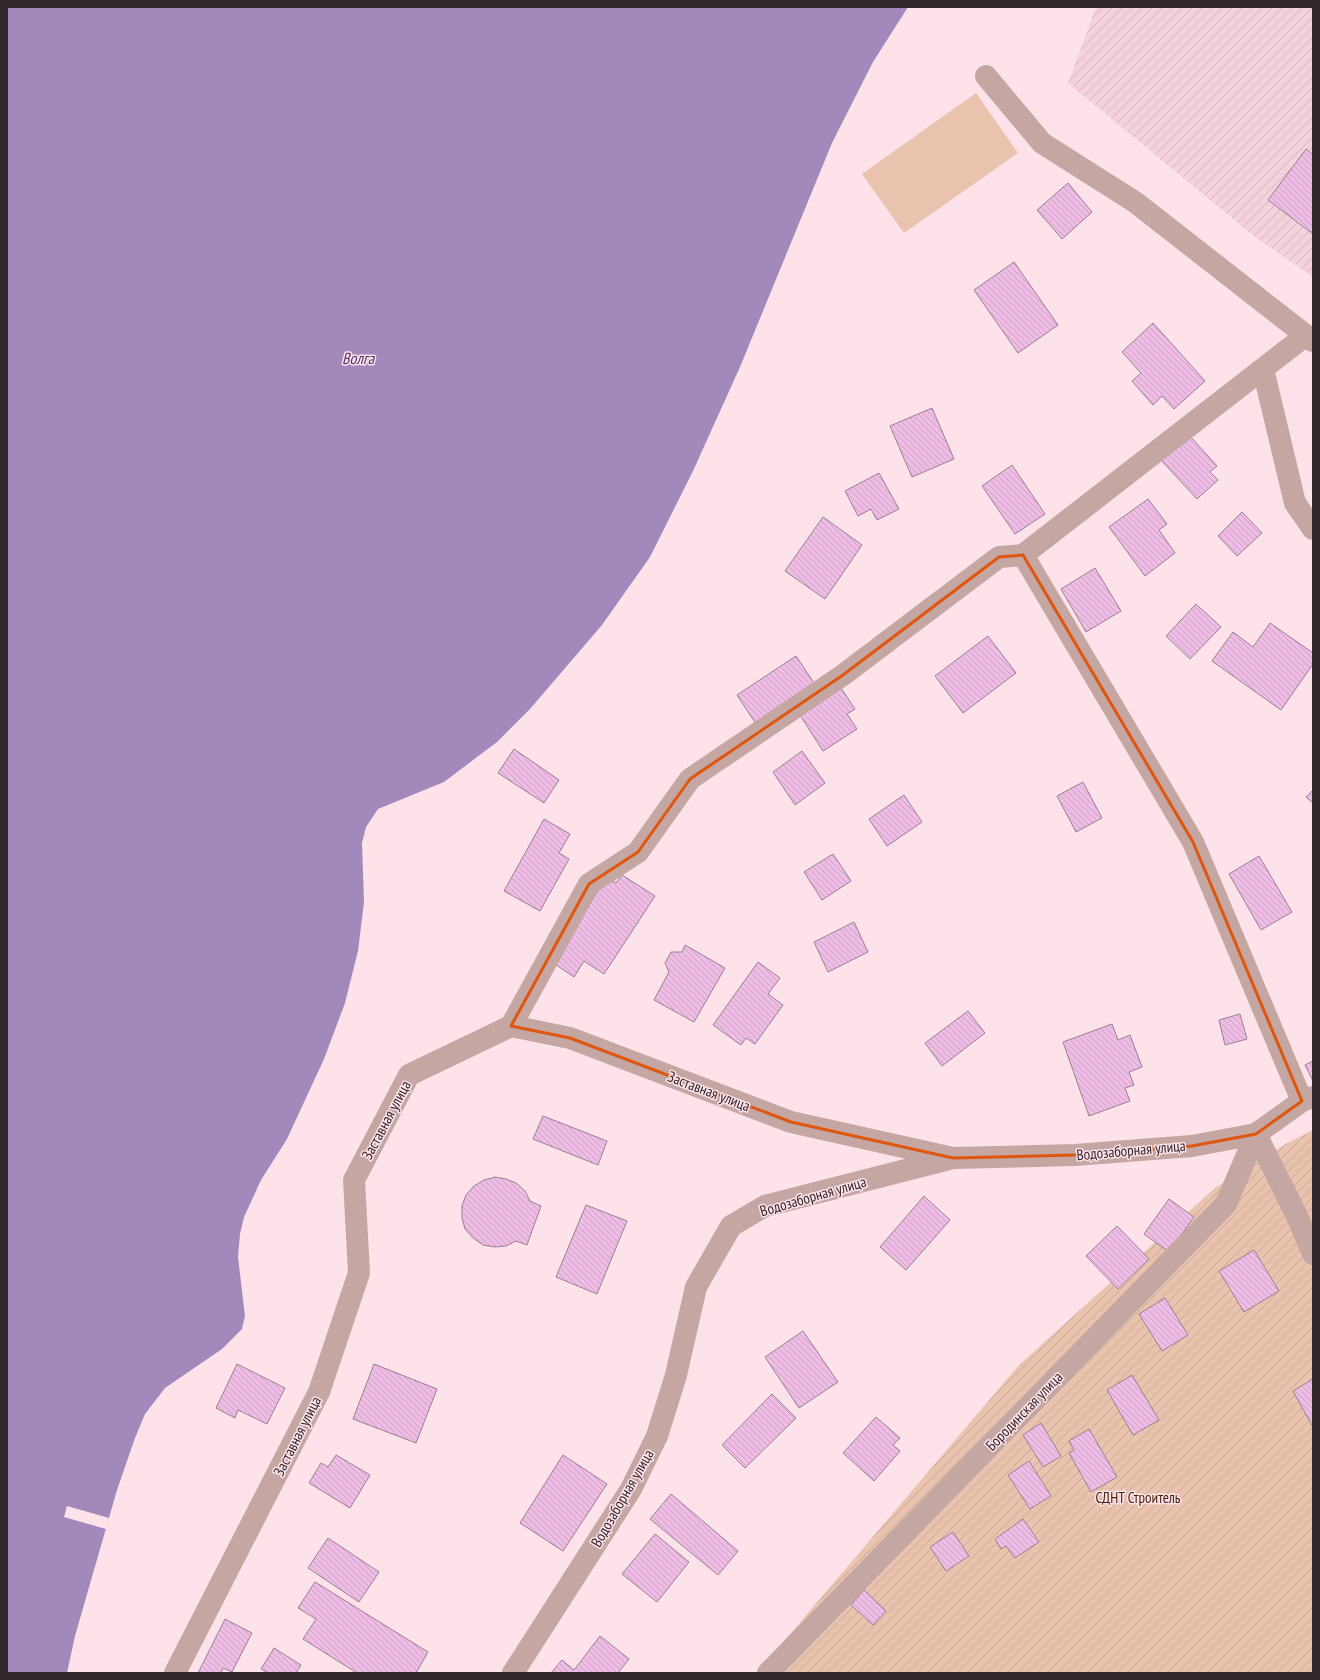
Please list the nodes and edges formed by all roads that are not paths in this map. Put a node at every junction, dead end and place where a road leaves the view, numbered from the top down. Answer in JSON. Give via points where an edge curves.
{"nodes":[{"id":1,"x":986,"y":76,"type":"dead end"},
{"id":2,"x":1309,"y":339,"type":"edge"},
{"id":3,"x":1263,"y":369,"type":"junction"},
{"id":4,"x":1313,"y":529,"type":"edge"},
{"id":5,"x":1023,"y":555,"type":"junction"},
{"id":6,"x":511,"y":1026,"type":"junction"},
{"id":7,"x":1308,"y":1099,"type":"edge"},
{"id":8,"x":1256,"y":1134,"type":"junction"},
{"id":9,"x":953,"y":1158,"type":"junction"},
{"id":10,"x":1313,"y":1254,"type":"edge"},
{"id":11,"x":175,"y":1673,"type":"edge"},
{"id":12,"x":513,"y":1673,"type":"edge"},
{"id":13,"x":768,"y":1673,"type":"edge"}],
"edges":[{"from":1,"to":2,"type":"street","via":[[1042,143],[1135,202]]},
{"from":2,"to":3,"type":"street"},
{"from":3,"to":4,"type":"street","via":[[1295,503]]},
{"from":3,"to":5,"type":"street"},
{"from":5,"to":6,"type":"street","via":[[999,557],[842,676],[690,779],[638,852],[589,884]]},
{"from":5,"to":7,"type":"street","via":[[1193,842]]},
{"from":6,"to":9,"type":"street","name":"Заставная улица","via":[[570,1038],[791,1122]]},
{"from":6,"to":11,"type":"street","name":"Заставная улица","via":[[409,1075],[361,1166],[354,1180],[359,1273],[319,1392]]},
{"from":7,"to":8,"type":"street","name":"Водозаборная улица"},
{"from":8,"to":9,"type":"street","name":"Водозаборная улица","via":[[1192,1146],[1075,1155]]},
{"from":8,"to":10,"type":"street"},
{"from":8,"to":13,"type":"street","name":"Бородинская улица","via":[[1226,1204]]},
{"from":9,"to":12,"type":"street","name":"Водозаборная улица","via":[[765,1206],[731,1226],[696,1287],[676,1375],[657,1436],[630,1489]]}]}
